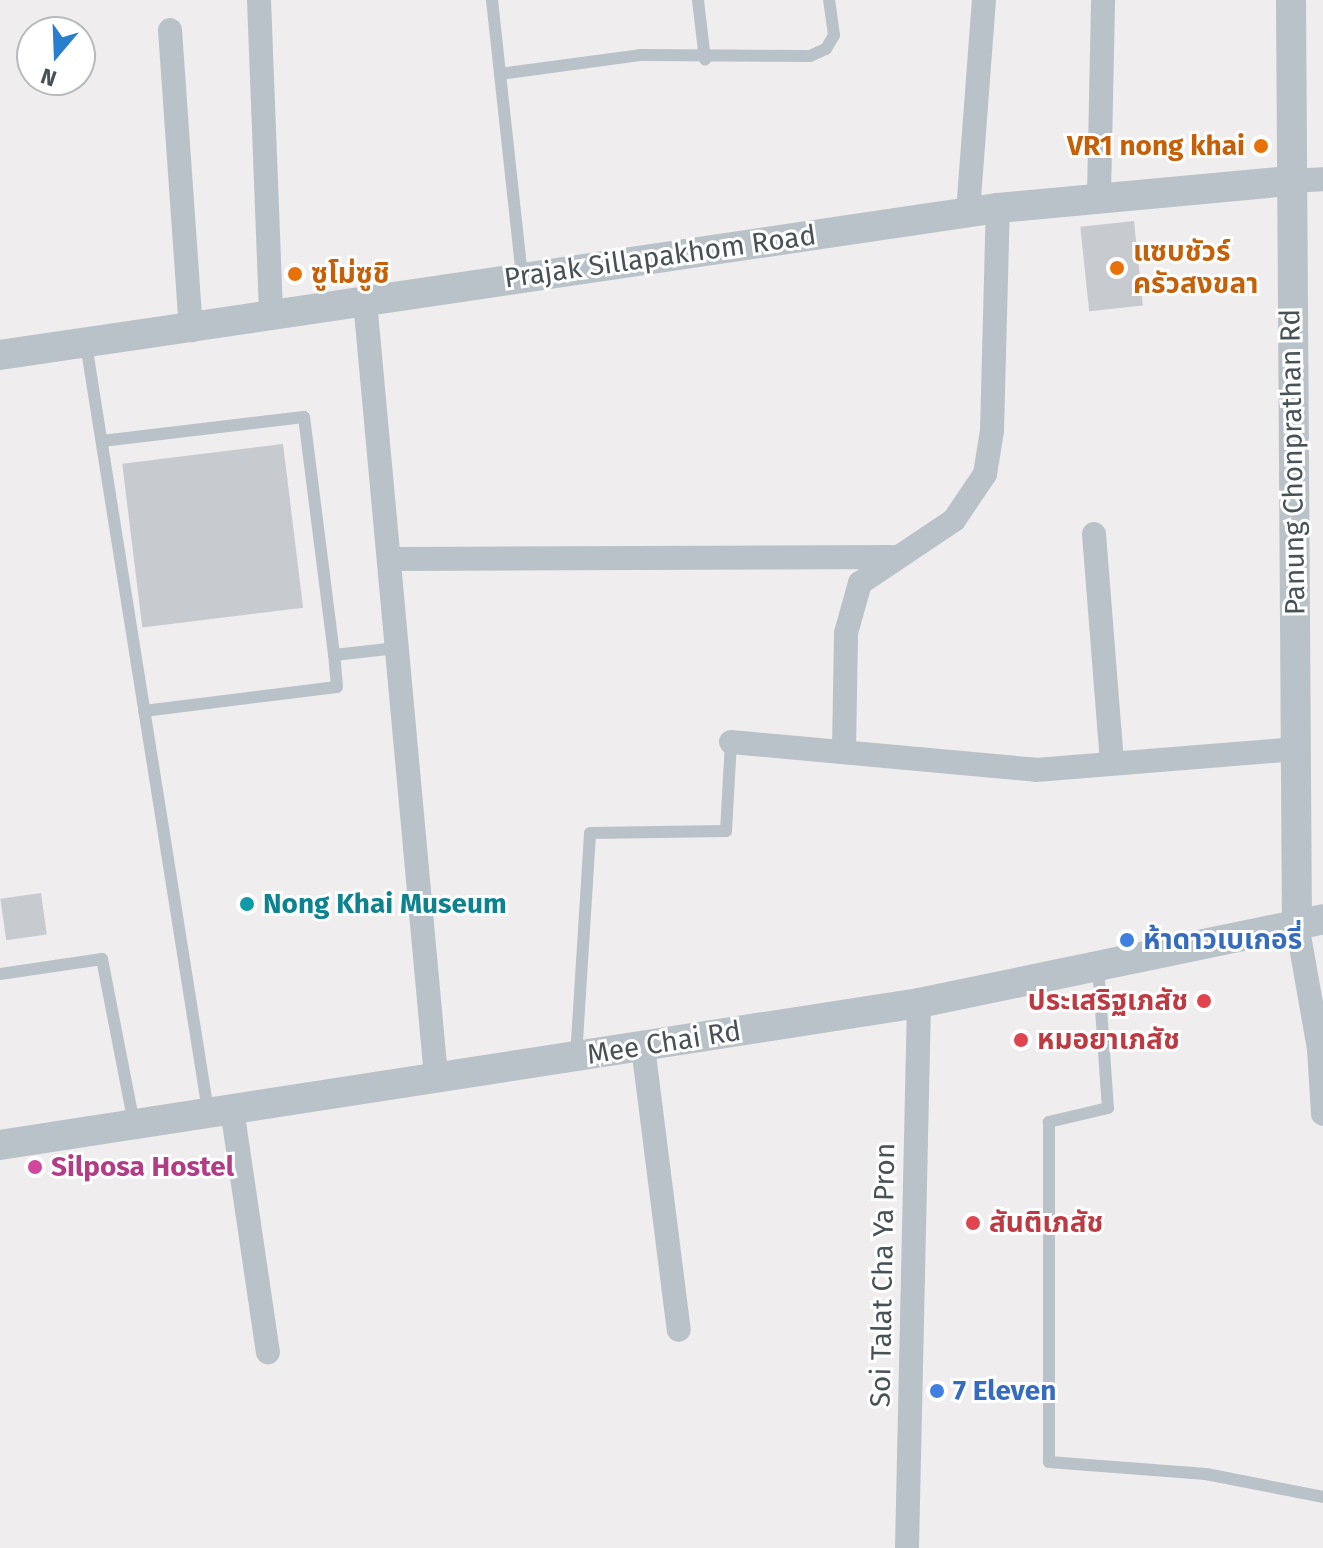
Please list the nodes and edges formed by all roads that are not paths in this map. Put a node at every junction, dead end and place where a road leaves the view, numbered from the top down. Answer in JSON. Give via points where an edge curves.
{"nodes":[{"id":1,"x":259,"y":0,"type":"edge"},
{"id":2,"x":492,"y":0,"type":"edge"},
{"id":3,"x":698,"y":0,"type":"edge"},
{"id":4,"x":829,"y":0,"type":"edge"},
{"id":5,"x":984,"y":0,"type":"edge"},
{"id":6,"x":1103,"y":0,"type":"edge"},
{"id":7,"x":1291,"y":0,"type":"edge"},
{"id":8,"x":170,"y":30,"type":"dead end"},
{"id":9,"x":705,"y":60,"type":"junction"},
{"id":10,"x":500,"y":74,"type":"junction"},
{"id":11,"x":1323,"y":179,"type":"edge"},
{"id":12,"x":1289,"y":181,"type":"junction"},
{"id":13,"x":1099,"y":195,"type":"junction"},
{"id":14,"x":983,"y":210,"type":"junction"},
{"id":15,"x":522,"y":278,"type":"junction"},
{"id":16,"x":365,"y":301,"type":"junction"},
{"id":17,"x":271,"y":317,"type":"junction"},
{"id":18,"x":191,"y":330,"type":"junction"},
{"id":19,"x":86,"y":344,"type":"junction"},
{"id":20,"x":0,"y":355,"type":"edge"},
{"id":21,"x":102,"y":441,"type":"junction"},
{"id":22,"x":1094,"y":534,"type":"dead end"},
{"id":23,"x":898,"y":557,"type":"junction"},
{"id":24,"x":389,"y":559,"type":"junction"},
{"id":25,"x":397,"y":648,"type":"junction"},
{"id":26,"x":334,"y":655,"type":"junction"},
{"id":27,"x":144,"y":711,"type":"junction"},
{"id":28,"x":731,"y":742,"type":"joint"},
{"id":29,"x":844,"y":749,"type":"junction"},
{"id":30,"x":1296,"y":749,"type":"junction"},
{"id":31,"x":1112,"y":763,"type":"junction"},
{"id":32,"x":1310,"y":921,"type":"edge"},
{"id":33,"x":1098,"y":966,"type":"junction"},
{"id":34,"x":0,"y":974,"type":"edge"},
{"id":35,"x":919,"y":1003,"type":"junction"},
{"id":36,"x":643,"y":1047,"type":"junction"},
{"id":37,"x":576,"y":1057,"type":"junction"},
{"id":38,"x":436,"y":1077,"type":"junction"},
{"id":39,"x":221,"y":1111,"type":"junction"},
{"id":40,"x":1323,"y":1114,"type":"edge"},
{"id":41,"x":134,"y":1124,"type":"junction"},
{"id":42,"x":0,"y":1145,"type":"edge"},
{"id":43,"x":679,"y":1330,"type":"dead end"},
{"id":44,"x":268,"y":1352,"type":"dead end"},
{"id":45,"x":1323,"y":1497,"type":"edge"},
{"id":46,"x":907,"y":1548,"type":"edge"}],
"edges":[{"from":1,"to":17,"type":"street"},
{"from":2,"to":10,"type":"lane"},
{"from":3,"to":9,"type":"lane"},
{"from":4,"to":9,"type":"lane","via":[[834,35],[826,49]]},
{"from":5,"to":14,"type":"street"},
{"from":6,"to":13,"type":"street"},
{"from":7,"to":12,"type":"street","name":"Panung Chonprathan Rd"},
{"from":8,"to":18,"type":"street"},
{"from":9,"to":10,"type":"lane","via":[[640,55]]},
{"from":10,"to":15,"type":"lane"},
{"from":11,"to":12,"type":"street","name":"Prajak Sillapakhom Road"},
{"from":12,"to":13,"type":"street","name":"Prajak Sillapakhom Road"},
{"from":12,"to":30,"type":"street","name":"Panung Chonprathan Rd"},
{"from":13,"to":14,"type":"street","name":"Prajak Sillapakhom Road"},
{"from":14,"to":15,"type":"street","name":"Prajak Sillapakhom Road"},
{"from":14,"to":23,"type":"street","via":[[992,431],[985,474],[954,520]]},
{"from":15,"to":16,"type":"street","name":"Prajak Sillapakhom Road"},
{"from":16,"to":17,"type":"street","name":"Prajak Sillapakhom Road"},
{"from":16,"to":24,"type":"street"},
{"from":17,"to":18,"type":"street","name":"Prajak Sillapakhom Road"},
{"from":18,"to":19,"type":"street","name":"Prajak Sillapakhom Road"},
{"from":19,"to":20,"type":"street","name":"Prajak Sillapakhom Road"},
{"from":19,"to":21,"type":"lane"},
{"from":21,"to":26,"type":"lane","via":[[304,417]]},
{"from":21,"to":27,"type":"lane"},
{"from":22,"to":31,"type":"street"},
{"from":23,"to":24,"type":"street"},
{"from":23,"to":29,"type":"street","via":[[860,583],[846,633]]},
{"from":24,"to":25,"type":"street"},
{"from":25,"to":26,"type":"lane"},
{"from":25,"to":38,"type":"street"},
{"from":26,"to":27,"type":"lane","via":[[337,687]]},
{"from":27,"to":39,"type":"lane"},
{"from":28,"to":29,"type":"street"},
{"from":28,"to":37,"type":"lane","via":[[726,831],[590,833]]},
{"from":29,"to":31,"type":"street","via":[[1036,770]]},
{"from":30,"to":31,"type":"street"},
{"from":30,"to":32,"type":"street","name":"Panung Chonprathan Rd"},
{"from":32,"to":33,"type":"street","name":"Mee Chai Rd"},
{"from":32,"to":40,"type":"street"},
{"from":33,"to":35,"type":"street","name":"Mee Chai Rd"},
{"from":33,"to":45,"type":"lane","via":[[1108,1108],[1049,1122],[1049,1462],[1206,1474]]},
{"from":34,"to":41,"type":"lane","via":[[102,959]]},
{"from":35,"to":36,"type":"street","name":"Mee Chai Rd"},
{"from":35,"to":46,"type":"street","name":"Soi Talat Cha Ya Pron"},
{"from":36,"to":37,"type":"street","name":"Mee Chai Rd"},
{"from":36,"to":43,"type":"street"},
{"from":37,"to":38,"type":"street","name":"Mee Chai Rd"},
{"from":38,"to":39,"type":"street","name":"Mee Chai Rd"},
{"from":39,"to":41,"type":"street","name":"Mee Chai Rd"},
{"from":39,"to":44,"type":"street"},
{"from":41,"to":42,"type":"street","name":"Mee Chai Rd"}]}
